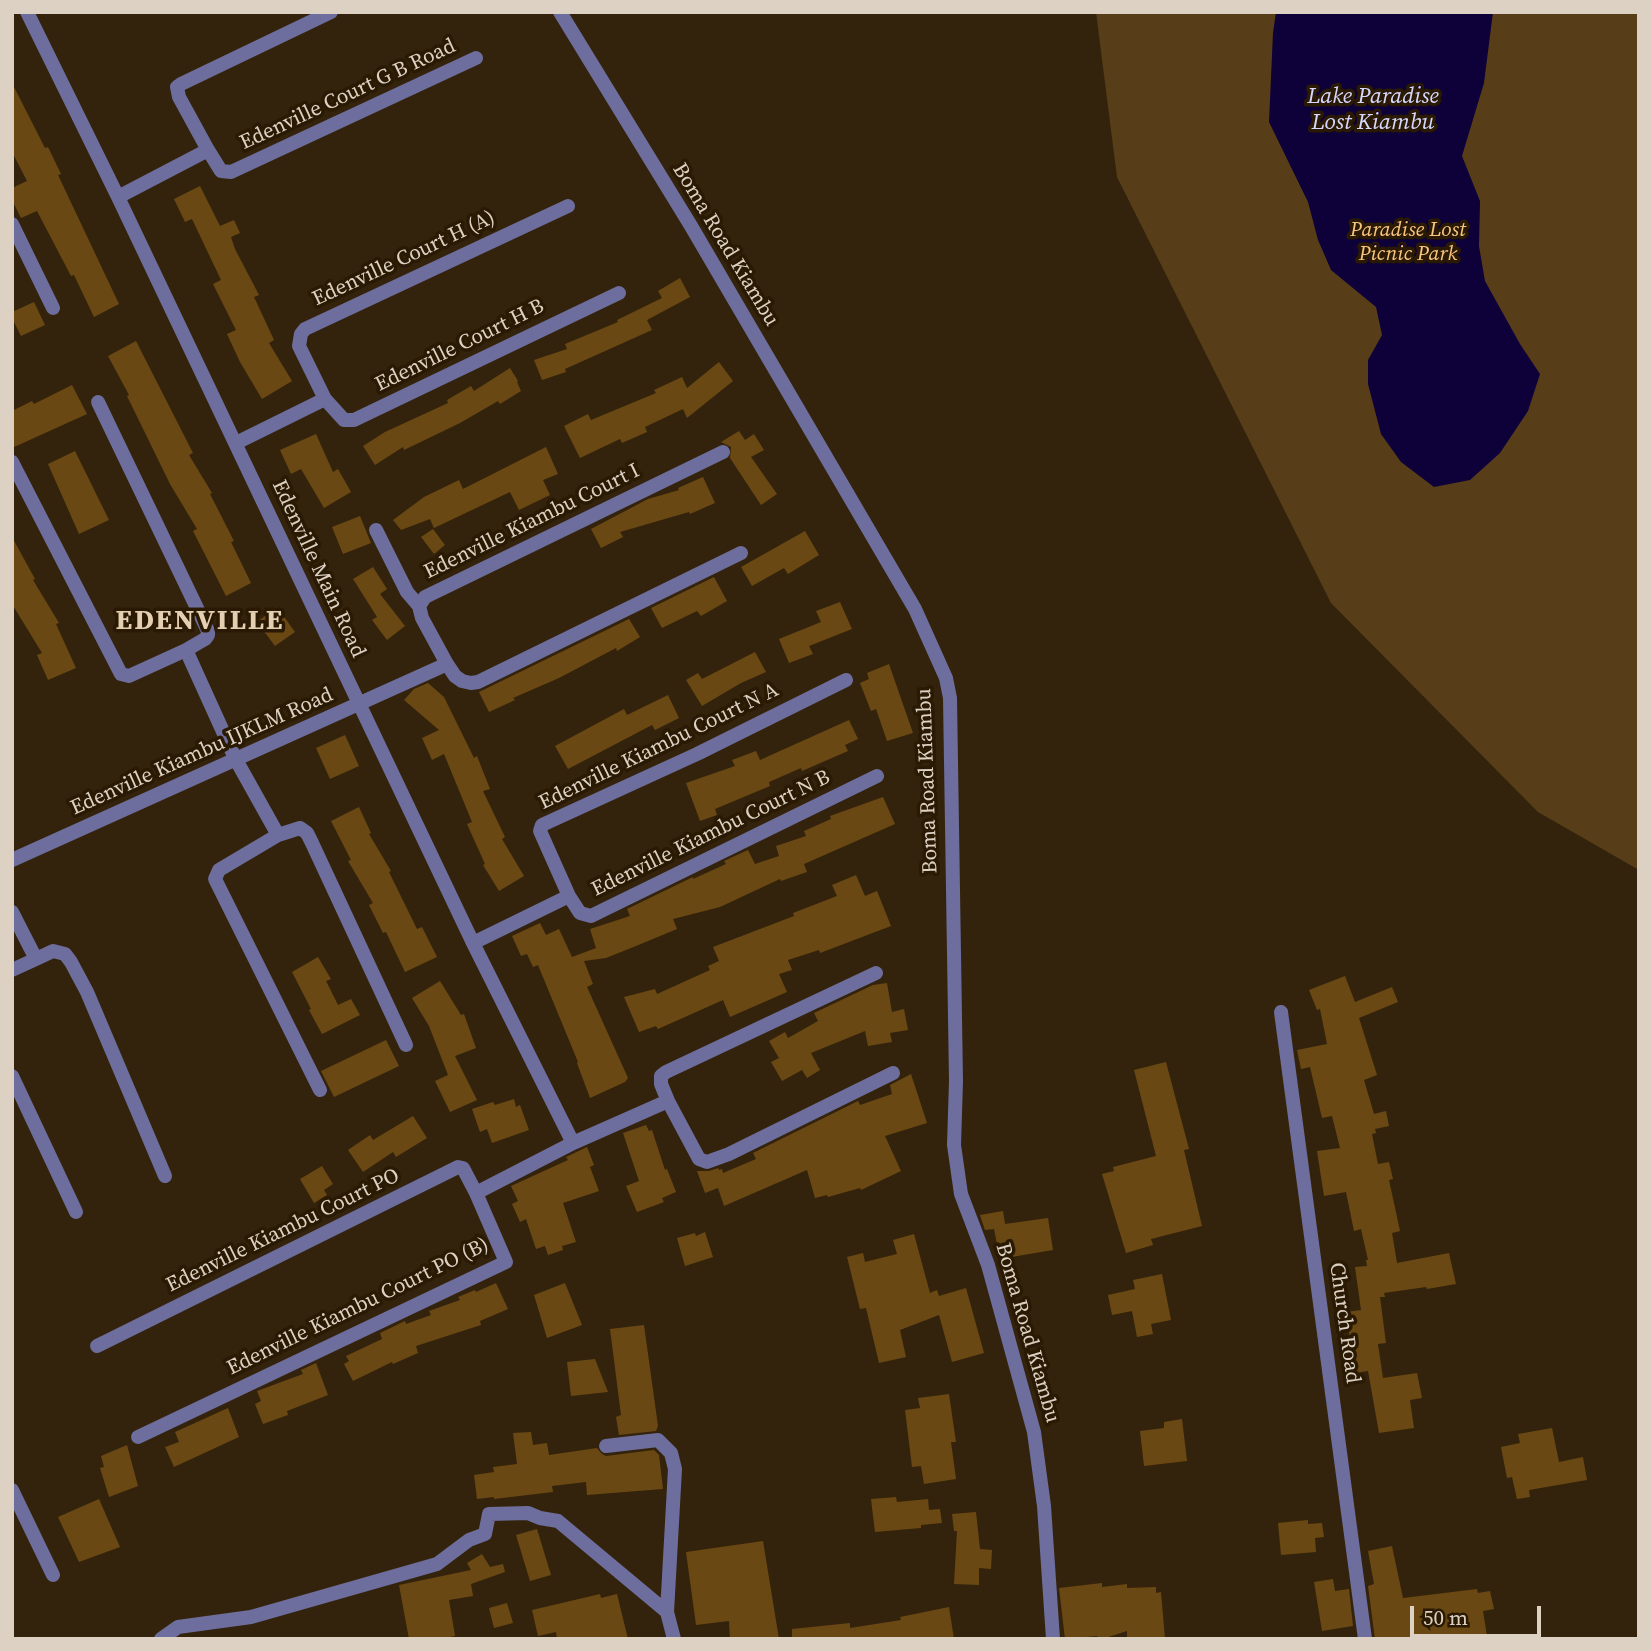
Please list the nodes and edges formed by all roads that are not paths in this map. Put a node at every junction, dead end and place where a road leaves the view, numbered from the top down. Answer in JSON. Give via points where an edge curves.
{"nodes":[{"id":1,"x":27,"y":12,"type":"edge"},
{"id":2,"x":331,"y":12,"type":"edge"},
{"id":3,"x":560,"y":12,"type":"edge"},
{"id":4,"x":476,"y":58,"type":"dead end"},
{"id":5,"x":208,"y":150,"type":"junction"},
{"id":6,"x":118,"y":197,"type":"junction"},
{"id":7,"x":568,"y":206,"type":"dead end"},
{"id":8,"x":12,"y":224,"type":"edge"},
{"id":9,"x":619,"y":293,"type":"dead end"},
{"id":10,"x":53,"y":309,"type":"dead end"},
{"id":11,"x":325,"y":399,"type":"junction"},
{"id":12,"x":98,"y":402,"type":"dead end"},
{"id":13,"x":236,"y":443,"type":"junction"},
{"id":14,"x":723,"y":452,"type":"dead end"},
{"id":15,"x":12,"y":463,"type":"edge"},
{"id":16,"x":376,"y":530,"type":"dead end"},
{"id":17,"x":741,"y":553,"type":"dead end"},
{"id":18,"x":419,"y":606,"type":"junction"},
{"id":19,"x":186,"y":650,"type":"junction"},
{"id":20,"x":447,"y":664,"type":"junction"},
{"id":21,"x":846,"y":680,"type":"dead end"},
{"id":22,"x":359,"y":705,"type":"junction"},
{"id":23,"x":235,"y":758,"type":"junction"},
{"id":24,"x":877,"y":776,"type":"dead end"},
{"id":25,"x":278,"y":835,"type":"junction"},
{"id":26,"x":12,"y":860,"type":"edge"},
{"id":27,"x":569,"y":896,"type":"junction"},
{"id":28,"x":12,"y":912,"type":"edge"},
{"id":29,"x":472,"y":943,"type":"junction"},
{"id":30,"x":36,"y":959,"type":"junction"},
{"id":31,"x":12,"y":970,"type":"edge"},
{"id":32,"x":876,"y":973,"type":"dead end"},
{"id":33,"x":1281,"y":1012,"type":"dead end"},
{"id":34,"x":406,"y":1045,"type":"dead end"},
{"id":35,"x":893,"y":1073,"type":"dead end"},
{"id":36,"x":12,"y":1076,"type":"edge"},
{"id":37,"x":320,"y":1090,"type":"dead end"},
{"id":38,"x":668,"y":1101,"type":"junction"},
{"id":39,"x":573,"y":1143,"type":"junction"},
{"id":40,"x":165,"y":1176,"type":"dead end"},
{"id":41,"x":476,"y":1194,"type":"junction"},
{"id":42,"x":76,"y":1212,"type":"dead end"},
{"id":43,"x":97,"y":1346,"type":"dead end"},
{"id":44,"x":138,"y":1437,"type":"dead end"},
{"id":45,"x":606,"y":1446,"type":"dead end"},
{"id":46,"x":12,"y":1490,"type":"edge"},
{"id":47,"x":53,"y":1575,"type":"dead end"},
{"id":48,"x":667,"y":1612,"type":"junction"},
{"id":49,"x":161,"y":1639,"type":"edge"},
{"id":50,"x":674,"y":1639,"type":"edge"},
{"id":51,"x":1054,"y":1639,"type":"edge"},
{"id":52,"x":1365,"y":1639,"type":"edge"}],
"edges":[{"from":1,"to":6,"type":"street","name":"Edenville Main Road"},
{"from":2,"to":5,"type":"street","via":[[177,87]]},
{"from":3,"to":51,"type":"street","name":"Boma Road Kiambu","via":[[915,609],[946,678],[951,739],[954,1145],[961,1194],[988,1265],[1034,1432]]},
{"from":4,"to":5,"type":"street","name":"Edenville Court G B Road","via":[[231,172],[220,171]]},
{"from":5,"to":6,"type":"street"},
{"from":6,"to":13,"type":"street","name":"Edenville Main Road"},
{"from":7,"to":11,"type":"street","name":"Edenville Court H (A)","via":[[305,329],[299,346]]},
{"from":8,"to":10,"type":"street"},
{"from":9,"to":11,"type":"street","name":"Edenville Court H B","via":[[354,420],[344,420]]},
{"from":11,"to":13,"type":"street"},
{"from":12,"to":19,"type":"street","via":[[208,631],[205,639]]},
{"from":13,"to":22,"type":"street","name":"Edenville Main Road"},
{"from":14,"to":18,"type":"street","name":"Edenville Kiambu Court I","via":[[425,597]]},
{"from":15,"to":19,"type":"street","via":[[121,674],[130,676]]},
{"from":16,"to":18,"type":"street","via":[[407,592]]},
{"from":17,"to":20,"type":"street","name":"Edenville Kiambu Court I","via":[[478,682],[462,681]]},
{"from":18,"to":20,"type":"street","name":"Edenville Kiambu Court I"},
{"from":19,"to":23,"type":"street"},
{"from":20,"to":22,"type":"street","name":"Edenville Kiambu IJKLM Road"},
{"from":21,"to":27,"type":"street","name":"Edenville Kiambu Court N A","via":[[542,825],[540,831]]},
{"from":22,"to":23,"type":"street","name":"Edenville Kiambu IJKLM Road"},
{"from":22,"to":29,"type":"street","name":"Edenville Main Road"},
{"from":23,"to":25,"type":"street"},
{"from":23,"to":26,"type":"street","name":"Edenville Kiambu IJKLM Road"},
{"from":24,"to":27,"type":"street","name":"Edenville Kiambu Court N B","via":[[591,915],[580,913]]},
{"from":25,"to":34,"type":"street","via":[[300,828],[307,833]]},
{"from":25,"to":37,"type":"street","via":[[219,870],[215,879]]},
{"from":27,"to":29,"type":"street"},
{"from":28,"to":30,"type":"street"},
{"from":29,"to":39,"type":"street","name":"Edenville Main Road"},
{"from":30,"to":31,"type":"street"},
{"from":30,"to":40,"type":"street","via":[[53,951],[71,962]]},
{"from":32,"to":38,"type":"street","via":[[666,1072],[661,1084]]},
{"from":33,"to":52,"type":"street","name":"Church Road"},
{"from":35,"to":38,"type":"street","via":[[707,1162],[699,1159]]},
{"from":36,"to":42,"type":"street"},
{"from":38,"to":39,"type":"street"},
{"from":39,"to":41,"type":"street"},
{"from":41,"to":43,"type":"street","name":"Edenville Kiambu Court PO","via":[[463,1168],[458,1167]]},
{"from":41,"to":44,"type":"street","name":"Edenville Kiambu Court PO (B)","via":[[506,1262]]},
{"from":45,"to":48,"type":"street","via":[[658,1440],[671,1453],[675,1469]]},
{"from":46,"to":47,"type":"street"},
{"from":48,"to":49,"type":"street","via":[[558,1521],[528,1513],[489,1514],[485,1534],[437,1564],[251,1617],[178,1627]]},
{"from":48,"to":50,"type":"street"}]}
